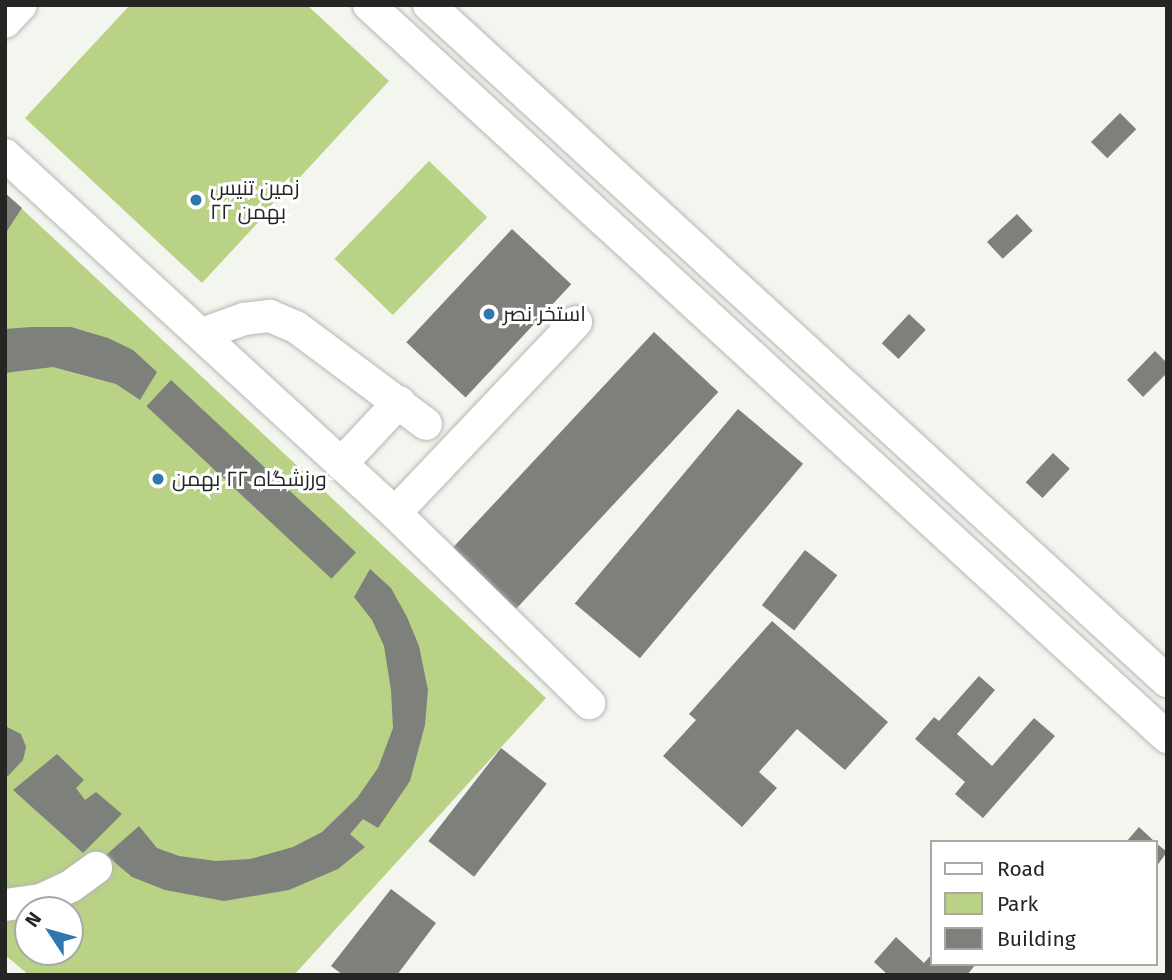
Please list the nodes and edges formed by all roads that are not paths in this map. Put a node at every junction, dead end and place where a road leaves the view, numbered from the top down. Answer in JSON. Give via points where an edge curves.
{"nodes":[{"id":1,"x":21,"y":5,"type":"edge"},
{"id":2,"x":369,"y":5,"type":"edge"},
{"id":3,"x":429,"y":5,"type":"edge"},
{"id":4,"x":5,"y":22,"type":"edge"},
{"id":5,"x":5,"y":155,"type":"edge"},
{"id":6,"x":576,"y":322,"type":"dead end"},
{"id":7,"x":202,"y":334,"type":"junction"},
{"id":8,"x":399,"y":402,"type":"junction"},
{"id":9,"x":426,"y":424,"type":"dead end"},
{"id":10,"x":341,"y":464,"type":"junction"},
{"id":11,"x":395,"y":513,"type":"junction"},
{"id":12,"x":1167,"y":681,"type":"edge"},
{"id":13,"x":589,"y":703,"type":"dead end"},
{"id":14,"x":1167,"y":737,"type":"edge"},
{"id":15,"x":96,"y":868,"type":"dead end"},
{"id":16,"x":5,"y":905,"type":"edge"}],
"edges":[{"from":1,"to":4,"type":"lane"},
{"from":2,"to":14,"type":"lane"},
{"from":3,"to":12,"type":"lane"},
{"from":5,"to":7,"type":"lane"},
{"from":6,"to":11,"type":"lane"},
{"from":7,"to":8,"type":"lane","via":[[244,319],[270,316],[296,327]]},
{"from":7,"to":10,"type":"lane"},
{"from":8,"to":9,"type":"lane"},
{"from":8,"to":10,"type":"lane"},
{"from":10,"to":11,"type":"lane"},
{"from":11,"to":13,"type":"lane"},
{"from":15,"to":16,"type":"lane","via":[[41,900]]}]}
